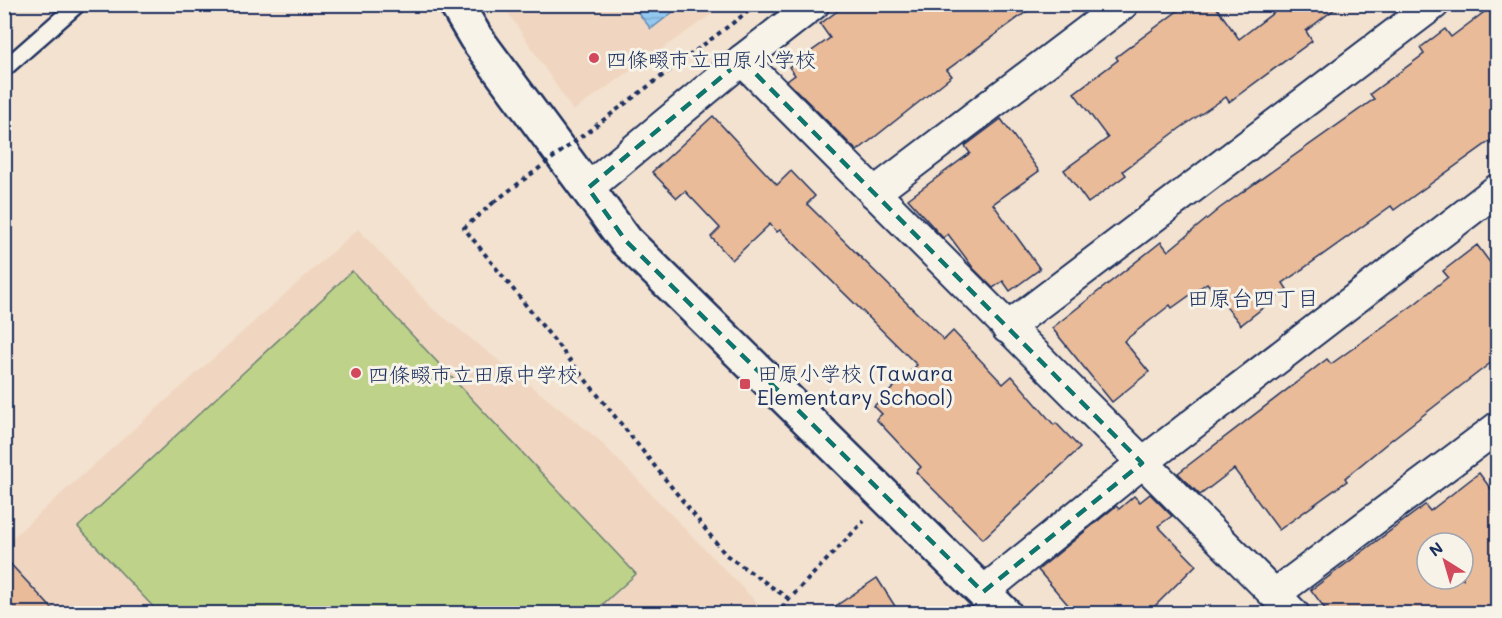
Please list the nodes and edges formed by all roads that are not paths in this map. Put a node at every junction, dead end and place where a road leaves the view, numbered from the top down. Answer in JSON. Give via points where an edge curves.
{"nodes":[{"id":1,"x":78,"y":4,"type":"edge"},
{"id":2,"x":456,"y":4,"type":"edge"},
{"id":3,"x":814,"y":4,"type":"edge"},
{"id":4,"x":1123,"y":4,"type":"edge"},
{"id":5,"x":1434,"y":4,"type":"edge"},
{"id":6,"x":742,"y":60,"type":"junction"},
{"id":7,"x":4,"y":69,"type":"edge"},
{"id":8,"x":588,"y":188,"type":"junction"},
{"id":9,"x":1497,"y":189,"type":"edge"},
{"id":10,"x":874,"y":193,"type":"junction"},
{"id":11,"x":1007,"y":328,"type":"junction"},
{"id":12,"x":1497,"y":427,"type":"edge"},
{"id":13,"x":1142,"y":463,"type":"junction"},
{"id":14,"x":994,"y":603,"type":"edge"},
{"id":15,"x":1284,"y":604,"type":"edge"}],
"edges":[{"from":1,"to":7,"type":"lane"},
{"from":2,"to":8,"type":"street","via":[[476,38]]},
{"from":3,"to":6,"type":"street"},
{"from":4,"to":10,"type":"street"},
{"from":5,"to":11,"type":"street"},
{"from":6,"to":8,"type":"street"},
{"from":6,"to":10,"type":"street"},
{"from":8,"to":14,"type":"street","via":[[626,241]]},
{"from":9,"to":13,"type":"street"},
{"from":10,"to":11,"type":"street"},
{"from":11,"to":13,"type":"street"},
{"from":12,"to":15,"type":"street"},
{"from":13,"to":14,"type":"street"},
{"from":13,"to":15,"type":"street"}]}
